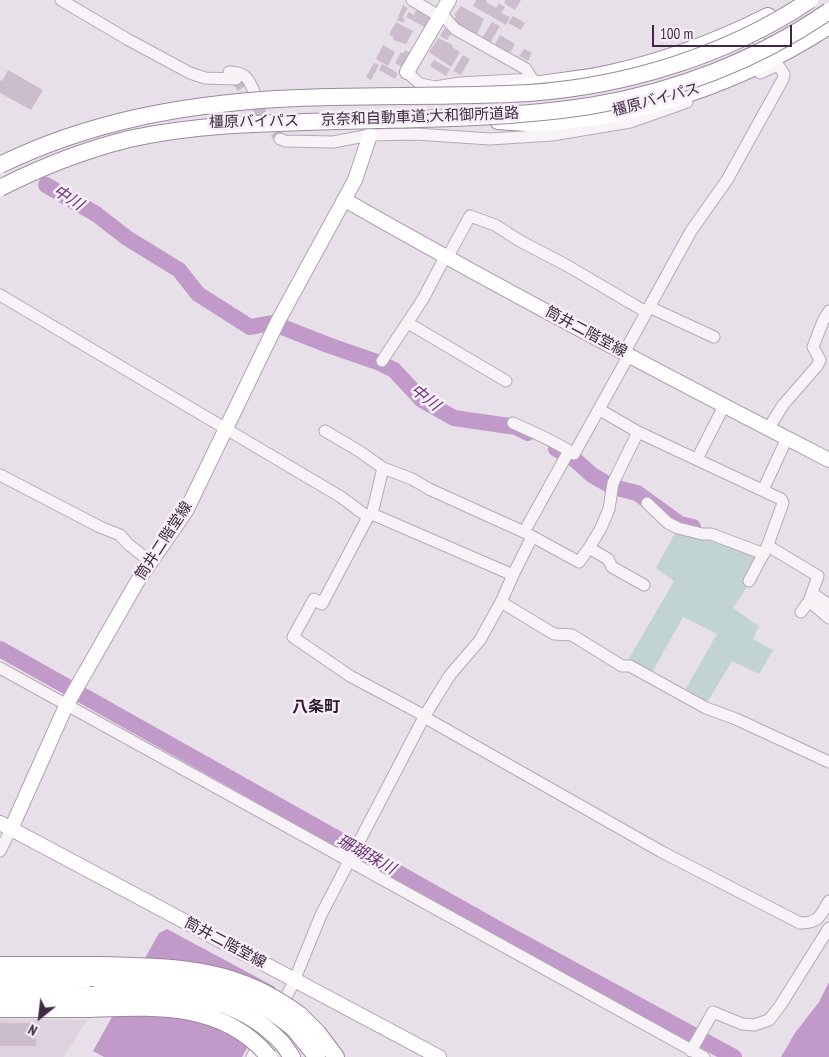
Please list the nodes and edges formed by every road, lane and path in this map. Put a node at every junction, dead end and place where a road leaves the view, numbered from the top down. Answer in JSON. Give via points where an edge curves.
{"nodes":[{"id":1,"x":61,"y":0,"type":"edge"},
{"id":2,"x":412,"y":0,"type":"edge"},
{"id":3,"x":449,"y":0,"type":"edge"},
{"id":4,"x":795,"y":0,"type":"edge"},
{"id":5,"x":810,"y":0,"type":"edge"},
{"id":6,"x":829,"y":11,"type":"edge"},
{"id":7,"x":440,"y":15,"type":"junction"},
{"id":8,"x":829,"y":26,"type":"edge"},
{"id":9,"x":746,"y":27,"type":"junction"},
{"id":10,"x":127,"y":39,"type":"junction"},
{"id":11,"x":775,"y":62,"type":"junction"},
{"id":12,"x":407,"y":72,"type":"joint"},
{"id":13,"x":236,"y":79,"type":"dead end"},
{"id":14,"x":532,"y":79,"type":"junction"},
{"id":15,"x":256,"y":97,"type":"junction"},
{"id":16,"x":370,"y":135,"type":"junction"},
{"id":17,"x":280,"y":139,"type":"dead end"},
{"id":18,"x":0,"y":157,"type":"edge"},
{"id":19,"x":0,"y":165,"type":"edge"},
{"id":20,"x":0,"y":183,"type":"edge"},
{"id":21,"x":0,"y":188,"type":"edge"},
{"id":22,"x":345,"y":200,"type":"junction"},
{"id":23,"x":446,"y":258,"type":"junction"},
{"id":24,"x":0,"y":295,"type":"edge"},
{"id":25,"x":648,"y":309,"type":"junction"},
{"id":26,"x":829,"y":311,"type":"edge"},
{"id":27,"x":408,"y":323,"type":"junction"},
{"id":28,"x":714,"y":337,"type":"dead end"},
{"id":29,"x":626,"y":354,"type":"junction"},
{"id":30,"x":382,"y":361,"type":"dead end"},
{"id":31,"x":506,"y":381,"type":"dead end"},
{"id":32,"x":724,"y":406,"type":"junction"},
{"id":33,"x":600,"y":410,"type":"junction"},
{"id":34,"x":513,"y":423,"type":"dead end"},
{"id":35,"x":226,"y":428,"type":"junction"},
{"id":36,"x":768,"y":429,"type":"junction"},
{"id":37,"x":325,"y":431,"type":"dead end"},
{"id":38,"x":638,"y":432,"type":"junction"},
{"id":39,"x":787,"y":438,"type":"junction"},
{"id":40,"x":567,"y":455,"type":"junction"},
{"id":41,"x":697,"y":459,"type":"junction"},
{"id":42,"x":829,"y":460,"type":"edge"},
{"id":43,"x":384,"y":468,"type":"junction"},
{"id":44,"x":0,"y":475,"type":"edge"},
{"id":45,"x":762,"y":490,"type":"junction"},
{"id":46,"x":647,"y":503,"type":"dead end"},
{"id":47,"x":370,"y":516,"type":"junction"},
{"id":48,"x":528,"y":534,"type":"junction"},
{"id":49,"x":589,"y":548,"type":"junction"},
{"id":50,"x":766,"y":549,"type":"junction"},
{"id":51,"x":151,"y":562,"type":"junction"},
{"id":52,"x":512,"y":575,"type":"junction"},
{"id":53,"x":749,"y":581,"type":"dead end"},
{"id":54,"x":644,"y":585,"type":"dead end"},
{"id":55,"x":810,"y":597,"type":"junction"},
{"id":56,"x":501,"y":602,"type":"junction"},
{"id":57,"x":829,"y":606,"type":"edge"},
{"id":58,"x":801,"y":612,"type":"dead end"},
{"id":59,"x":829,"y":618,"type":"edge"},
{"id":60,"x":0,"y":668,"type":"edge"},
{"id":61,"x":66,"y":704,"type":"junction"},
{"id":62,"x":424,"y":716,"type":"junction"},
{"id":63,"x":829,"y":762,"type":"edge"},
{"id":64,"x":5,"y":826,"type":"edge"},
{"id":65,"x":0,"y":851,"type":"edge"},
{"id":66,"x":349,"y":860,"type":"junction"},
{"id":67,"x":829,"y":901,"type":"edge"},
{"id":68,"x":829,"y":928,"type":"edge"},
{"id":69,"x":0,"y":966,"type":"edge"},
{"id":70,"x":97,"y":972,"type":"junction"},
{"id":71,"x":295,"y":979,"type":"junction"},
{"id":72,"x":0,"y":980,"type":"edge"},
{"id":73,"x":0,"y":996,"type":"edge"},
{"id":74,"x":88,"y":1002,"type":"junction"},
{"id":75,"x":0,"y":1009,"type":"edge"},
{"id":76,"x":296,"y":1021,"type":"junction"},
{"id":77,"x":693,"y":1048,"type":"junction"},
{"id":78,"x":288,"y":1050,"type":"edge"},
{"id":79,"x":431,"y":1055,"type":"edge"},
{"id":80,"x":252,"y":1057,"type":"edge"},
{"id":81,"x":269,"y":1057,"type":"edge"},
{"id":82,"x":318,"y":1057,"type":"edge"},
{"id":83,"x":336,"y":1057,"type":"edge"},
{"id":84,"x":704,"y":1057,"type":"edge"}],
"edges":[{"from":1,"to":10,"type":"street"},
{"from":2,"to":7,"type":"street"},
{"from":3,"to":7,"type":"main road"},
{"from":4,"to":9,"type":"highway","name":"橿原バイパス"},
{"from":5,"to":19,"type":"highway","name":"京奈和自動車道;大和御所道路","bridge":true,"via":[[759,31],[718,49],[632,77],[531,92],[278,99],[180,110],[77,133]]},
{"from":6,"to":21,"type":"highway","name":"京奈和自動車道;大和御所道路","bridge":true,"via":[[770,47],[728,66],[639,96],[591,106],[516,114],[274,122],[174,131],[84,152]]},
{"from":7,"to":12,"type":"main road"},
{"from":7,"to":14,"type":"street","via":[[455,29],[526,69]]},
{"from":8,"to":11,"type":"highway","name":"橿原バイパス"},
{"from":9,"to":11,"type":"street"},
{"from":9,"to":14,"type":"street","via":[[743,22],[688,45],[614,68]]},
{"from":9,"to":15,"type":"highway","name":"橿原バイパス","via":[[647,65],[530,84],[479,98]]},
{"from":10,"to":13,"type":"street","via":[[190,74]]},
{"from":10,"to":15,"type":"street","via":[[148,42],[206,71],[238,72],[248,79]]},
{"from":11,"to":16,"type":"street","via":[[719,91],[630,122],[552,135],[490,139],[416,134]]},
{"from":11,"to":20,"type":"highway","name":"橿原バイパス","via":[[694,91],[578,119],[538,123],[282,121],[173,126],[82,148],[45,161]]},
{"from":11,"to":25,"type":"street","via":[[784,74],[783,79],[727,180],[692,232]]},
{"from":12,"to":14,"type":"street","via":[[420,84],[435,87]]},
{"from":15,"to":18,"type":"highway","name":"橿原バイパス","via":[[190,102],[118,115],[78,126]]},
{"from":16,"to":17,"type":"street","via":[[333,142]]},
{"from":16,"to":22,"type":"main road","name":"筒井二階堂線"},
{"from":22,"to":23,"type":"main road","name":"筒井二階堂線"},
{"from":22,"to":35,"type":"main road","name":"筒井二階堂線","via":[[277,324]]},
{"from":23,"to":25,"type":"street","via":[[470,216],[495,225]]},
{"from":23,"to":27,"type":"street"},
{"from":23,"to":29,"type":"main road","name":"筒井二階堂線"},
{"from":24,"to":35,"type":"street"},
{"from":25,"to":28,"type":"street"},
{"from":25,"to":29,"type":"street"},
{"from":26,"to":36,"type":"street","via":[[813,347],[820,360],[818,366],[783,405]]},
{"from":27,"to":30,"type":"street"},
{"from":27,"to":31,"type":"street"},
{"from":29,"to":32,"type":"main road","name":"筒井二階堂線"},
{"from":29,"to":33,"type":"street"},
{"from":32,"to":36,"type":"main road","name":"筒井二階堂線"},
{"from":32,"to":41,"type":"street"},
{"from":33,"to":38,"type":"street"},
{"from":33,"to":40,"type":"street","via":[[574,454]]},
{"from":34,"to":40,"type":"street","via":[[556,442]]},
{"from":35,"to":47,"type":"street"},
{"from":35,"to":51,"type":"main road","name":"筒井二階堂線","via":[[186,512]]},
{"from":36,"to":39,"type":"main road","name":"筒井二階堂線"},
{"from":37,"to":43,"type":"street"},
{"from":38,"to":41,"type":"street"},
{"from":38,"to":49,"type":"street","via":[[612,486],[609,509]]},
{"from":39,"to":42,"type":"main road","name":"筒井二階堂線"},
{"from":39,"to":45,"type":"street"},
{"from":40,"to":48,"type":"street"},
{"from":41,"to":45,"type":"street"},
{"from":43,"to":47,"type":"street"},
{"from":43,"to":48,"type":"street"},
{"from":44,"to":51,"type":"street","via":[[120,535]]},
{"from":45,"to":50,"type":"street","via":[[783,503]]},
{"from":46,"to":50,"type":"street","via":[[678,528]]},
{"from":47,"to":52,"type":"street"},
{"from":47,"to":62,"type":"street","via":[[322,604],[314,600],[292,637],[350,676]]},
{"from":48,"to":49,"type":"street","via":[[578,562]]},
{"from":48,"to":52,"type":"street"},
{"from":49,"to":54,"type":"street","via":[[608,559],[612,567]]},
{"from":50,"to":53,"type":"street"},
{"from":50,"to":55,"type":"street","via":[[818,576]]},
{"from":51,"to":61,"type":"main road","name":"筒井二階堂線"},
{"from":52,"to":56,"type":"street"},
{"from":55,"to":57,"type":"street"},
{"from":55,"to":58,"type":"street"},
{"from":55,"to":59,"type":"street"},
{"from":56,"to":62,"type":"street","via":[[480,640],[450,675]]},
{"from":56,"to":63,"type":"street","via":[[554,634],[572,635],[622,666],[630,666],[706,708]]},
{"from":60,"to":61,"type":"street"},
{"from":61,"to":64,"type":"main road","name":"筒井二階堂線"},
{"from":61,"to":66,"type":"street"},
{"from":62,"to":66,"type":"street"},
{"from":62,"to":67,"type":"street","via":[[662,852],[800,923],[818,920]]},
{"from":64,"to":65,"type":"street"},
{"from":64,"to":71,"type":"main road","name":"筒井二階堂線"},
{"from":66,"to":71,"type":"street","via":[[321,915]]},
{"from":66,"to":77,"type":"street"},
{"from":68,"to":77,"type":"street","via":[[769,1020],[754,1025],[742,1024],[713,1012]]},
{"from":69,"to":70,"type":"highway"},
{"from":70,"to":72,"type":"highway"},
{"from":70,"to":76,"type":"highway","bridge":true,"via":[[226,989]]},
{"from":71,"to":79,"type":"main road","name":"筒井二階堂線"},
{"from":71,"to":80,"type":"street"},
{"from":73,"to":74,"type":"highway"},
{"from":74,"to":75,"type":"highway"},
{"from":74,"to":78,"type":"highway","bridge":true,"via":[[179,995],[204,998],[241,1011],[258,1021],[272,1031]]},
{"from":74,"to":81,"type":"highway","bridge":true,"via":[[190,1011],[212,1017],[248,1036]]},
{"from":76,"to":82,"type":"highway"},
{"from":76,"to":83,"type":"highway","via":[[318,1033]]},
{"from":77,"to":84,"type":"street"}]}
